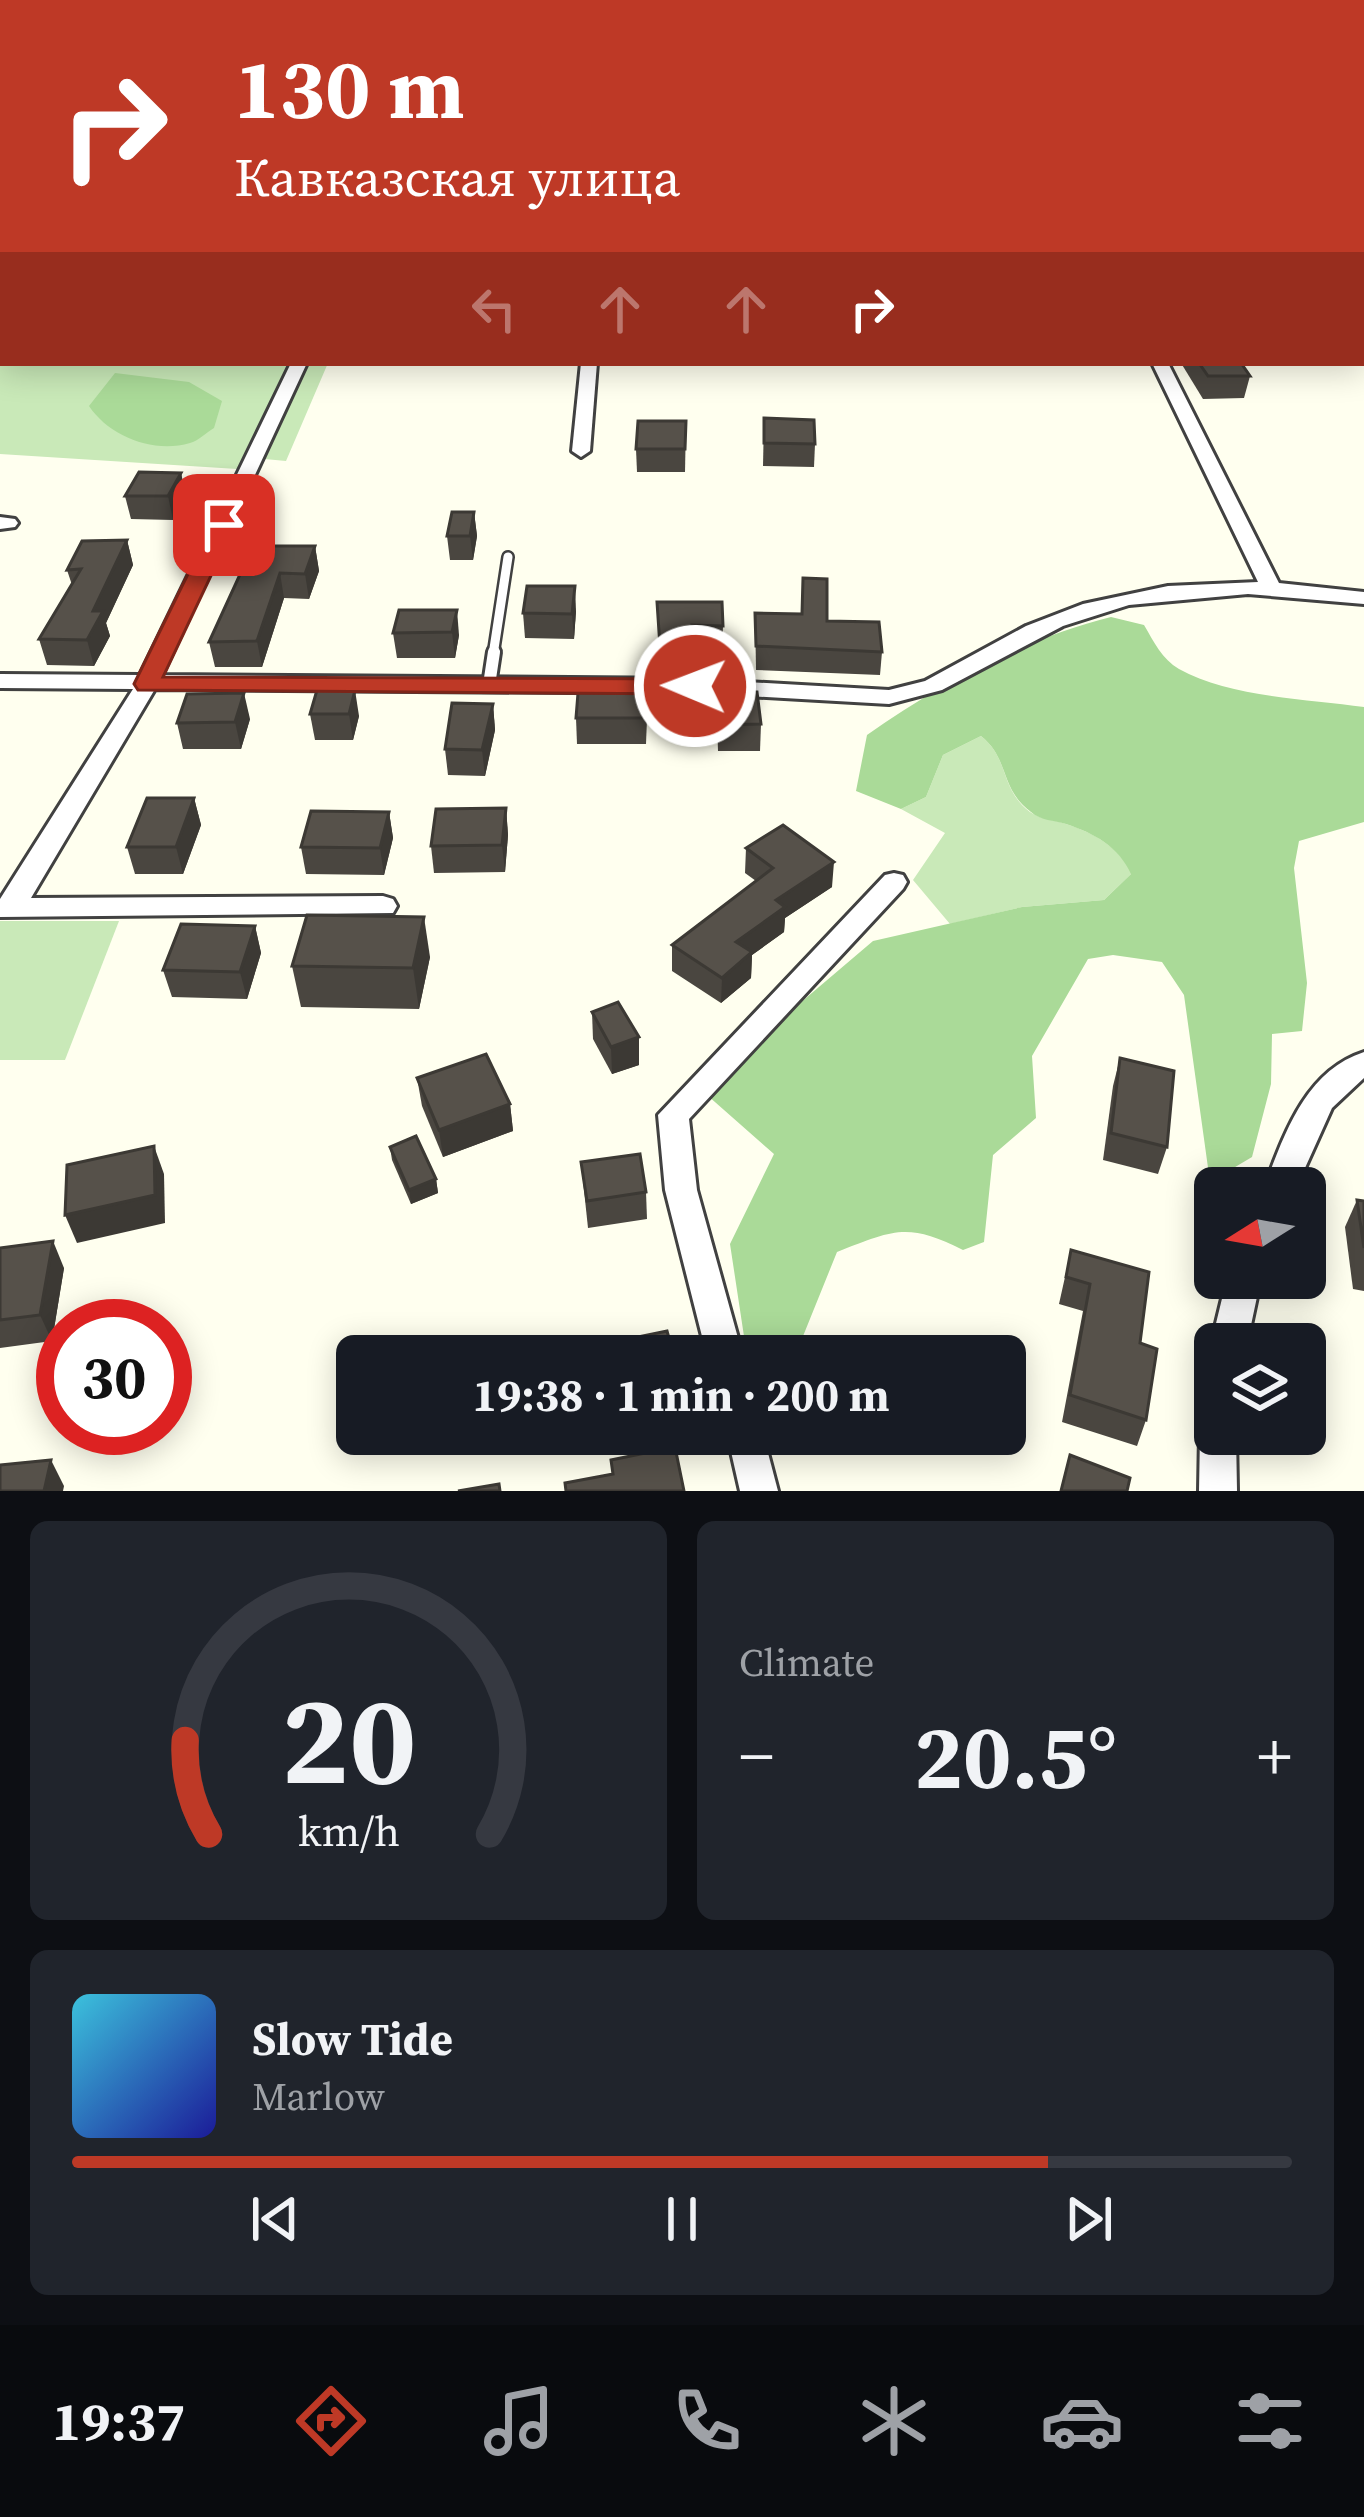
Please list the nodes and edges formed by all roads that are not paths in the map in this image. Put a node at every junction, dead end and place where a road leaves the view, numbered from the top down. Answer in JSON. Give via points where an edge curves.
{"nodes":[{"id":1,"x":298,"y":366,"type":"edge"},
{"id":2,"x":589,"y":366,"type":"edge"},
{"id":3,"x":1161,"y":366,"type":"edge"},
{"id":4,"x":581,"y":451,"type":"dead end"},
{"id":5,"x":508,"y":557,"type":"dead end"},
{"id":6,"x":1272,"y":589,"type":"junction"},
{"id":7,"x":1364,"y":598,"type":"edge"},
{"id":8,"x":0,"y":681,"type":"edge"},
{"id":9,"x":147,"y":684,"type":"junction"},
{"id":10,"x":489,"y":685,"type":"junction"},
{"id":11,"x":894,"y":882,"type":"dead end"},
{"id":12,"x":383,"y":906,"type":"dead end"},
{"id":13,"x":6,"y":908,"type":"edge"},
{"id":14,"x":1353,"y":1068,"type":"edge"},
{"id":15,"x":1289,"y":1167,"type":"edge"},
{"id":16,"x":719,"y":1335,"type":"edge"},
{"id":17,"x":750,"y":1455,"type":"edge"},
{"id":18,"x":1218,"y":1455,"type":"edge"},
{"id":19,"x":759,"y":1491,"type":"edge"},
{"id":20,"x":1218,"y":1491,"type":"edge"}],
"edges":[{"from":1,"to":9,"type":"street"},
{"from":2,"to":4,"type":"street"},
{"from":3,"to":6,"type":"street"},
{"from":5,"to":10,"type":"lane"},
{"from":6,"to":7,"type":"street"},
{"from":6,"to":10,"type":"street","via":[[1135,599],[1056,620],[918,694]]},
{"from":8,"to":9,"type":"street"},
{"from":9,"to":10,"type":"street"},
{"from":9,"to":13,"type":"street"},
{"from":11,"to":16,"type":"street","via":[[673,1115],[680,1190]]},
{"from":12,"to":13,"type":"street"},
{"from":14,"to":15,"type":"street","via":[[1304,1130]]},
{"from":17,"to":19,"type":"street"},
{"from":18,"to":20,"type":"street"}]}
